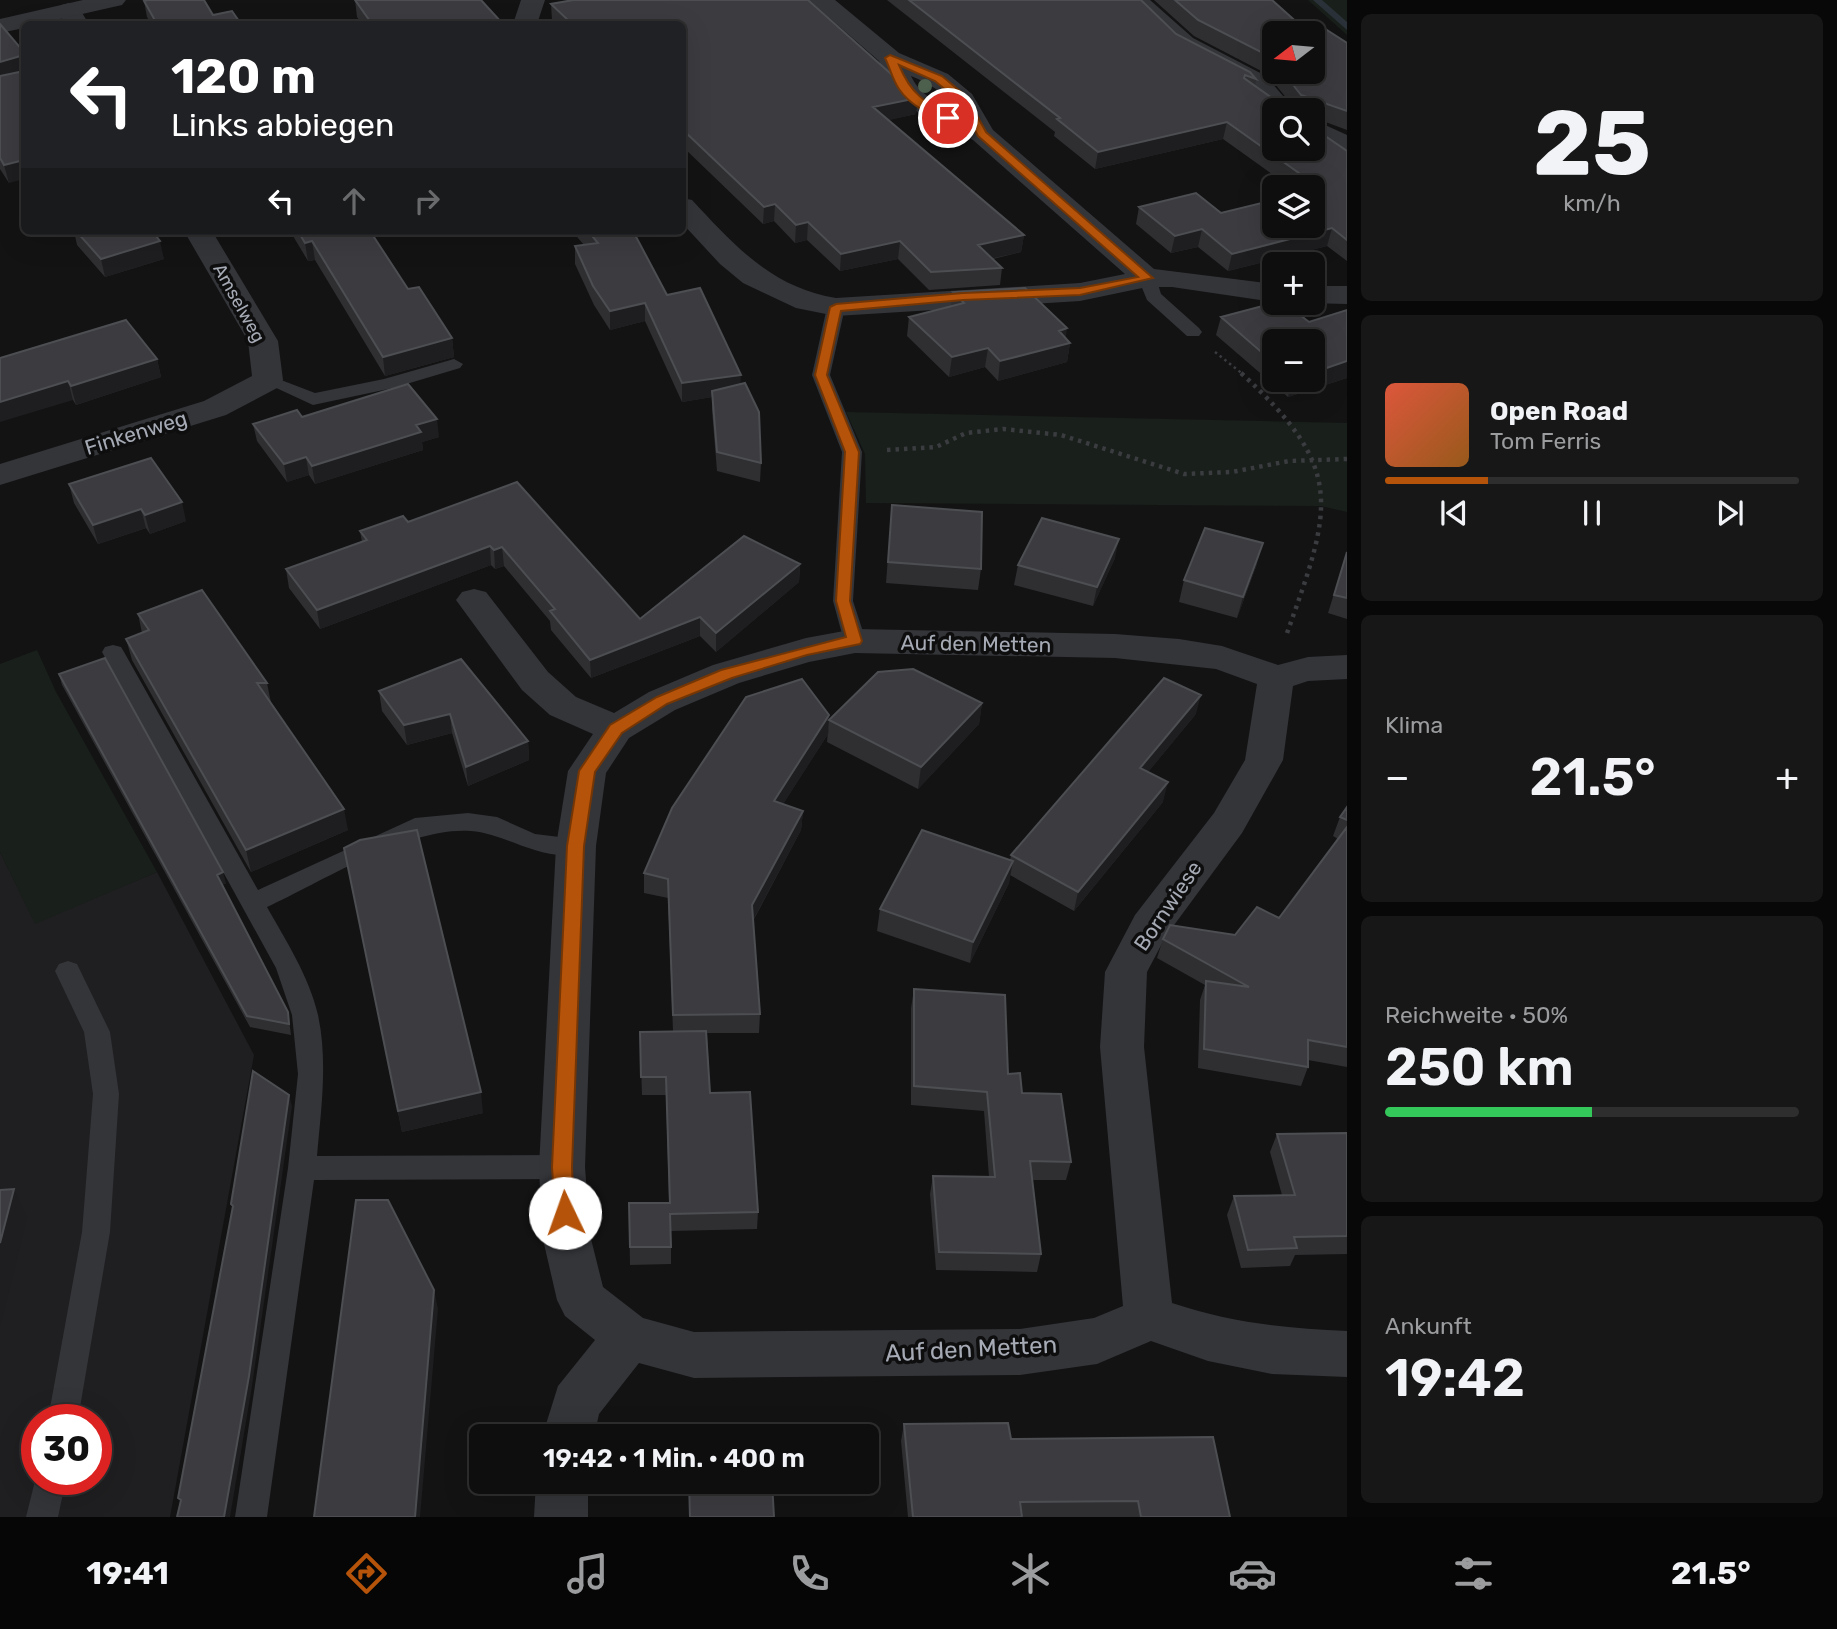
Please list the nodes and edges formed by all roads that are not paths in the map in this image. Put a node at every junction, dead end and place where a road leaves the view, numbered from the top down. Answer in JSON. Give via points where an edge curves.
{"nodes":[{"id":1,"x":114,"y":0,"type":"edge"},
{"id":2,"x":533,"y":0,"type":"edge"},
{"id":3,"x":821,"y":0,"type":"edge"},
{"id":4,"x":1136,"y":0,"type":"edge"},
{"id":5,"x":73,"y":17,"type":"edge"},
{"id":6,"x":41,"y":21,"type":"edge"},
{"id":7,"x":526,"y":21,"type":"edge"},
{"id":8,"x":21,"y":23,"type":"edge"},
{"id":9,"x":0,"y":26,"type":"edge"},
{"id":10,"x":1272,"y":98,"type":"edge"},
{"id":11,"x":1325,"y":134,"type":"edge"},
{"id":12,"x":1347,"y":145,"type":"edge"},
{"id":13,"x":686,"y":210,"type":"edge"},
{"id":14,"x":200,"y":235,"type":"edge"},
{"id":15,"x":1147,"y":278,"type":"junction"},
{"id":16,"x":1262,"y":291,"type":"edge"},
{"id":17,"x":1325,"y":295,"type":"edge"},
{"id":18,"x":1347,"y":295,"type":"edge"},
{"id":19,"x":836,"y":307,"type":"junction"},
{"id":20,"x":1193,"y":332,"type":"road end"},
{"id":21,"x":454,"y":364,"type":"dead end"},
{"id":22,"x":268,"y":380,"type":"junction"},
{"id":23,"x":0,"y":475,"type":"edge"},
{"id":24,"x":474,"y":600,"type":"dead end"},
{"id":25,"x":855,"y":641,"type":"junction"},
{"id":26,"x":113,"y":652,"type":"dead end"},
{"id":27,"x":1347,"y":667,"type":"edge"},
{"id":28,"x":1276,"y":678,"type":"junction"},
{"id":29,"x":616,"y":729,"type":"junction"},
{"id":30,"x":576,"y":846,"type":"junction"},
{"id":31,"x":253,"y":903,"type":"junction"},
{"id":32,"x":68,"y":971,"type":"dead end"},
{"id":33,"x":562,"y":1167,"type":"junction"},
{"id":34,"x":302,"y":1168,"type":"junction"},
{"id":35,"x":1149,"y":1318,"type":"junction"},
{"id":36,"x":629,"y":1337,"type":"junction"},
{"id":37,"x":1347,"y":1354,"type":"edge"},
{"id":38,"x":66,"y":1404,"type":"edge"},
{"id":39,"x":571,"y":1424,"type":"edge"},
{"id":40,"x":562,"y":1494,"type":"edge"},
{"id":41,"x":46,"y":1495,"type":"edge"},
{"id":42,"x":41,"y":1517,"type":"edge"},
{"id":43,"x":251,"y":1517,"type":"edge"},
{"id":44,"x":561,"y":1517,"type":"edge"}],
"edges":[{"from":1,"to":5,"type":"street"},
{"from":2,"to":7,"type":"street"},
{"from":3,"to":15,"type":"street","via":[[890,58],[904,89],[925,107],[982,134]]},
{"from":4,"to":10,"type":"street","via":[[1184,43],[1257,81]]},
{"from":5,"to":6,"type":"street"},
{"from":8,"to":9,"type":"street"},
{"from":11,"to":12,"type":"street"},
{"from":13,"to":19,"type":"street","via":[[753,277],[806,302]]},
{"from":14,"to":22,"type":"street","name":"Amselweg","via":[[263,341]]},
{"from":15,"to":16,"type":"street"},
{"from":15,"to":19,"type":"street","via":[[1080,292]]},
{"from":15,"to":20,"type":"lane","via":[[1153,296]]},
{"from":17,"to":18,"type":"street"},
{"from":19,"to":25,"type":"lane","via":[[821,375],[852,452],[843,601]]},
{"from":21,"to":22,"type":"lane","via":[[313,399]]},
{"from":22,"to":23,"type":"street","name":"Finkenweg","via":[[215,408]]},
{"from":24,"to":29,"type":"street","via":[[535,681],[563,706]]},
{"from":25,"to":28,"type":"street","name":"Auf den Metten","via":[[1179,651],[1222,658]]},
{"from":25,"to":29,"type":"street","name":"Auf den Metten","via":[[726,674],[662,701]]},
{"from":26,"to":31,"type":"lane"},
{"from":27,"to":28,"type":"street","via":[[1308,669]]},
{"from":28,"to":35,"type":"street","name":"Bornwiese","via":[[1264,760],[1228,823],[1150,926],[1126,972],[1122,1047]]},
{"from":29,"to":30,"type":"street","name":"Auf den Metten","via":[[587,771]]},
{"from":30,"to":31,"type":"lane","via":[[531,842],[497,826],[468,822],[415,827]]},
{"from":30,"to":33,"type":"street","name":"Auf den Metten"},
{"from":31,"to":34,"type":"lane","via":[[288,967],[305,1015],[311,1074]]},
{"from":32,"to":38,"type":"lane","via":[[97,1032],[106,1094],[96,1232]]},
{"from":33,"to":34,"type":"lane"},
{"from":33,"to":36,"type":"street","name":"Auf den Metten","via":[[566,1235],[582,1300]]},
{"from":34,"to":43,"type":"lane"},
{"from":35,"to":36,"type":"street","name":"Auf den Metten","via":[[1097,1341],[1020,1352],[694,1355]]},
{"from":35,"to":37,"type":"street","via":[[1208,1338],[1272,1351]]},
{"from":36,"to":39,"type":"street","via":[[576,1403]]},
{"from":40,"to":44,"type":"street"},
{"from":41,"to":42,"type":"lane"}]}
